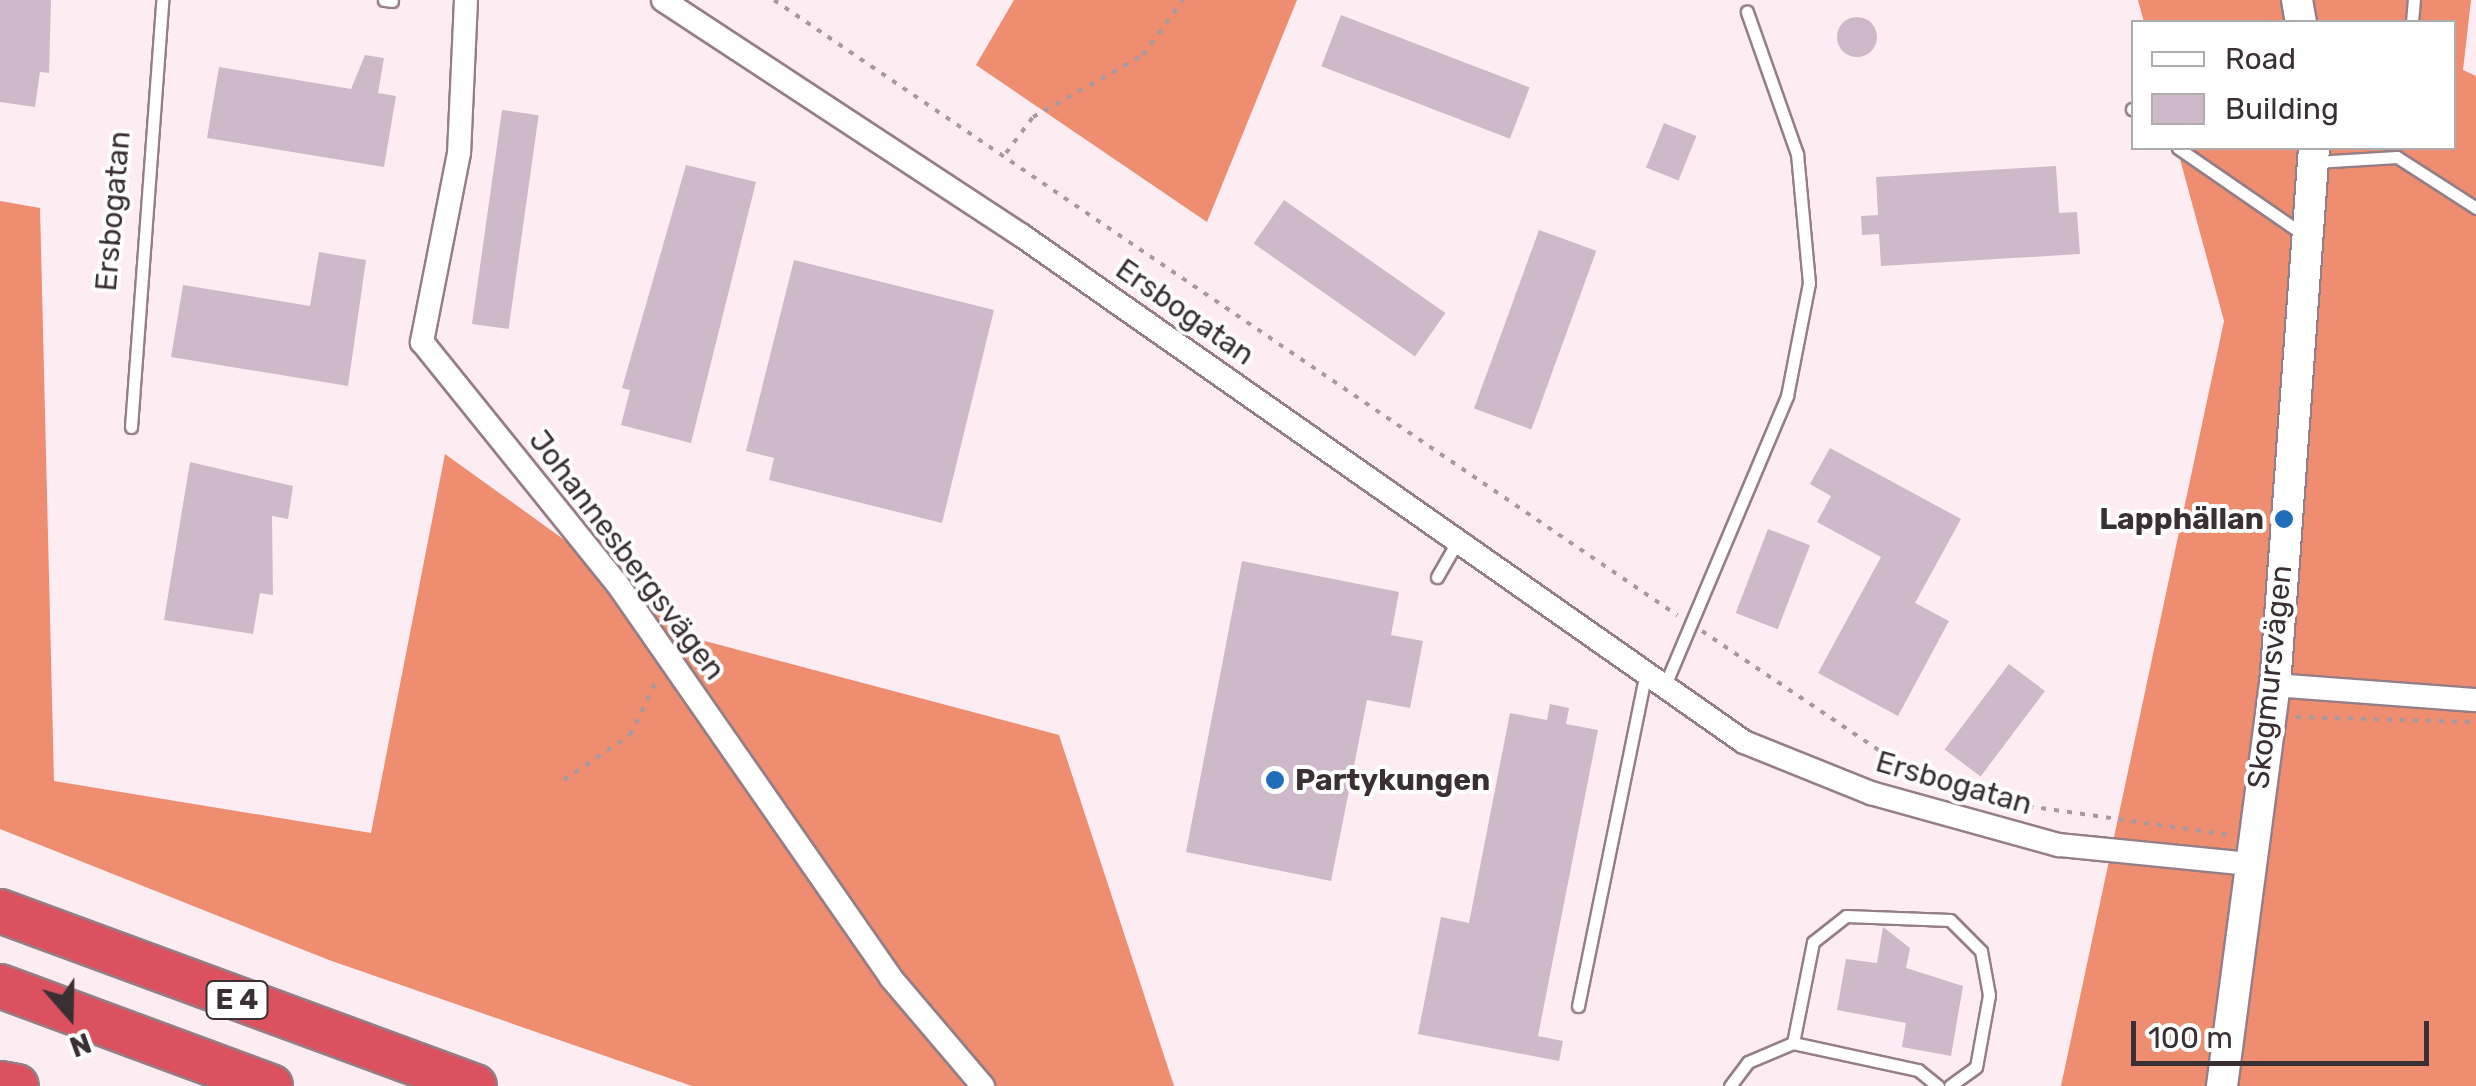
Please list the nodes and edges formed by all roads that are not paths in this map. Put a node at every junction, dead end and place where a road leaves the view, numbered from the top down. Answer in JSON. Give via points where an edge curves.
{"nodes":[{"id":1,"x":162,"y":0,"type":"edge"},
{"id":2,"x":466,"y":0,"type":"edge"},
{"id":3,"x":663,"y":0,"type":"edge"},
{"id":4,"x":1747,"y":12,"type":"dead end"},
{"id":5,"x":2181,"y":150,"type":"edge"},
{"id":6,"x":2397,"y":152,"type":"edge"},
{"id":7,"x":2314,"y":155,"type":"edge"},
{"id":8,"x":2476,"y":208,"type":"edge"},
{"id":9,"x":2310,"y":239,"type":"junction"},
{"id":10,"x":131,"y":427,"type":"dead end"},
{"id":11,"x":1460,"y":537,"type":"junction"},
{"id":12,"x":1437,"y":577,"type":"dead end"},
{"id":13,"x":1656,"y":678,"type":"junction"},
{"id":14,"x":2275,"y":685,"type":"junction"},
{"id":15,"x":2476,"y":700,"type":"edge"},
{"id":16,"x":2252,"y":864,"type":"junction"},
{"id":17,"x":0,"y":910,"type":"edge"},
{"id":18,"x":0,"y":986,"type":"edge"},
{"id":19,"x":1578,"y":1006,"type":"dead end"},
{"id":20,"x":1793,"y":1043,"type":"junction"},
{"id":21,"x":0,"y":1083,"type":"edge"},
{"id":22,"x":17,"y":1086,"type":"edge"},
{"id":23,"x":271,"y":1086,"type":"edge"},
{"id":24,"x":475,"y":1086,"type":"edge"},
{"id":25,"x":983,"y":1086,"type":"edge"},
{"id":26,"x":1730,"y":1086,"type":"edge"},
{"id":27,"x":1938,"y":1086,"type":"edge"},
{"id":28,"x":1950,"y":1086,"type":"edge"},
{"id":29,"x":2222,"y":1086,"type":"edge"}],
"edges":[{"from":1,"to":10,"type":"lane","name":"Ersbogatan"},
{"from":2,"to":25,"type":"street","name":"Johannesbergsvägen","via":[[459,154],[422,342],[670,659],[892,978]]},
{"from":3,"to":11,"type":"street","name":"Ersbogatan"},
{"from":4,"to":13,"type":"lane","via":[[1797,154],[1809,283],[1787,396],[1697,628]]},
{"from":5,"to":9,"type":"lane"},
{"from":6,"to":7,"type":"lane"},
{"from":6,"to":8,"type":"lane"},
{"from":7,"to":9,"type":"street","name":"Skogmursvägen"},
{"from":9,"to":14,"type":"street","name":"Skogmursvägen"},
{"from":11,"to":12,"type":"lane"},
{"from":11,"to":13,"type":"street","name":"Ersbogatan"},
{"from":13,"to":16,"type":"street","name":"Ersbogatan","via":[[1744,742],[1871,792],[2059,844]]},
{"from":13,"to":19,"type":"lane"},
{"from":14,"to":15,"type":"street"},
{"from":14,"to":16,"type":"street","name":"Skogmursvägen"},
{"from":16,"to":29,"type":"street","name":"Skogmursvägen"},
{"from":17,"to":24,"type":"highway","number":"E 4"},
{"from":18,"to":23,"type":"highway","number":"E 4"},
{"from":20,"to":26,"type":"lane","via":[[1748,1062]]},
{"from":20,"to":27,"type":"lane","via":[[1918,1070]]},
{"from":20,"to":28,"type":"lane","via":[[1813,942],[1846,916],[1950,920],[1981,951],[1988,996],[1976,1067]]},
{"from":21,"to":22,"type":"highway"}]}
